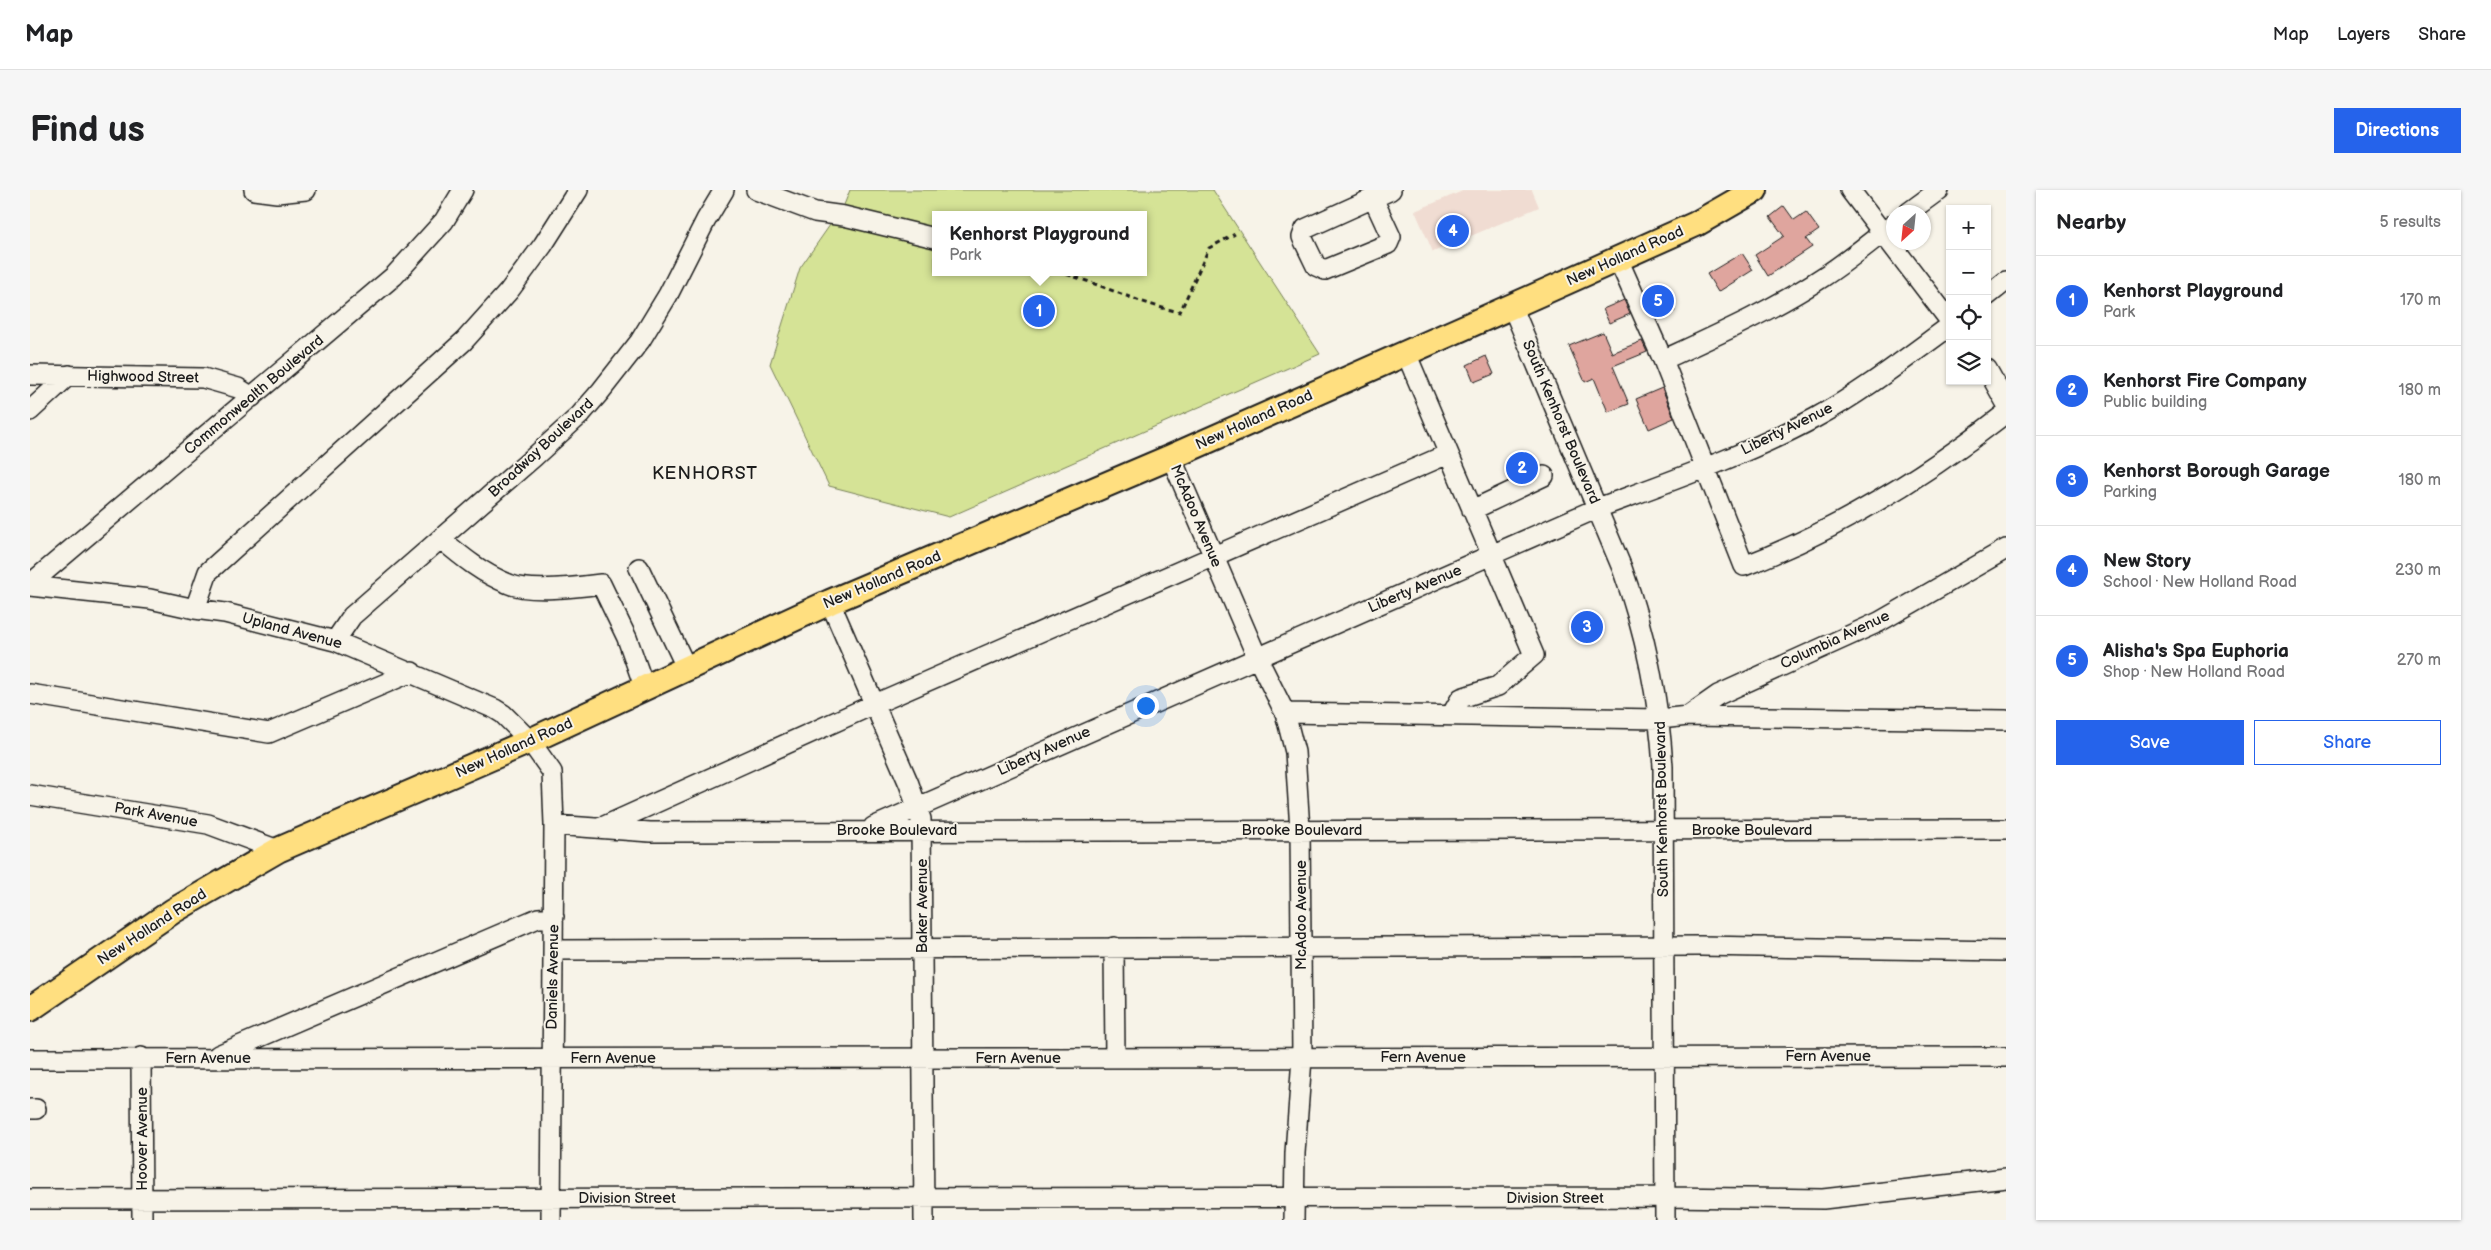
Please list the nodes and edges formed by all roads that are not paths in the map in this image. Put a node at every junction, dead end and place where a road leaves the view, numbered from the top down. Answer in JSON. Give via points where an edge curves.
{"nodes":[{"id":1,"x":254,"y":190,"type":"edge"},
{"id":2,"x":306,"y":190,"type":"edge"},
{"id":3,"x":463,"y":190,"type":"edge"},
{"id":4,"x":578,"y":190,"type":"edge"},
{"id":5,"x":709,"y":190,"type":"edge"},
{"id":6,"x":724,"y":190,"type":"edge"},
{"id":7,"x":756,"y":190,"type":"edge"},
{"id":8,"x":1391,"y":190,"type":"edge"},
{"id":9,"x":1755,"y":190,"type":"edge"},
{"id":10,"x":1850,"y":190,"type":"edge"},
{"id":11,"x":1939,"y":190,"type":"edge"},
{"id":12,"x":1373,"y":198,"type":"junction"},
{"id":13,"x":1919,"y":205,"type":"edge"},
{"id":14,"x":706,"y":220,"type":"junction"},
{"id":15,"x":1886,"y":226,"type":"edge"},
{"id":16,"x":1886,"y":230,"type":"edge"},
{"id":17,"x":932,"y":237,"type":"edge"},
{"id":18,"x":1903,"y":250,"type":"edge"},
{"id":19,"x":1618,"y":260,"type":"junction"},
{"id":20,"x":2006,"y":281,"type":"edge"},
{"id":21,"x":1988,"y":295,"type":"edge"},
{"id":22,"x":1512,"y":306,"type":"junction"},
{"id":23,"x":1946,"y":315,"type":"edge"},
{"id":24,"x":1946,"y":329,"type":"edge"},
{"id":25,"x":1406,"y":353,"type":"junction"},
{"id":26,"x":1664,"y":360,"type":"junction"},
{"id":27,"x":30,"y":375,"type":"edge"},
{"id":28,"x":69,"y":375,"type":"junction"},
{"id":29,"x":1991,"y":376,"type":"edge"},
{"id":30,"x":252,"y":397,"type":"junction"},
{"id":31,"x":2006,"y":403,"type":"edge"},
{"id":32,"x":30,"y":411,"type":"edge"},
{"id":33,"x":2006,"y":413,"type":"edge"},
{"id":34,"x":1448,"y":454,"type":"junction"},
{"id":35,"x":1171,"y":457,"type":"junction"},
{"id":36,"x":1707,"y":467,"type":"junction"},
{"id":37,"x":1544,"y":476,"type":"dead end"},
{"id":38,"x":1598,"y":508,"type":"junction"},
{"id":39,"x":1472,"y":510,"type":"junction"},
{"id":40,"x":441,"y":539,"type":"junction"},
{"id":41,"x":2006,"y":549,"type":"edge"},
{"id":42,"x":1492,"y":555,"type":"junction"},
{"id":43,"x":1214,"y":557,"type":"junction"},
{"id":44,"x":639,"y":568,"type":"dead end"},
{"id":45,"x":30,"y":585,"type":"edge"},
{"id":46,"x":830,"y":602,"type":"junction"},
{"id":47,"x":194,"y":609,"type":"junction"},
{"id":48,"x":335,"y":641,"type":"junction"},
{"id":49,"x":1257,"y":657,"type":"junction"},
{"id":50,"x":687,"y":669,"type":"junction"},
{"id":51,"x":412,"y":672,"type":"junction"},
{"id":52,"x":645,"y":689,"type":"junction"},
{"id":53,"x":30,"y":694,"type":"edge"},
{"id":54,"x":874,"y":705,"type":"junction"},
{"id":55,"x":1285,"y":713,"type":"junction"},
{"id":56,"x":1452,"y":714,"type":"junction"},
{"id":57,"x":1688,"y":716,"type":"junction"},
{"id":58,"x":1660,"y":719,"type":"junction"},
{"id":59,"x":2006,"y":720,"type":"edge"},
{"id":60,"x":530,"y":741,"type":"junction"},
{"id":61,"x":30,"y":795,"type":"edge"},
{"id":62,"x":918,"y":806,"type":"junction"},
{"id":63,"x":554,"y":825,"type":"junction"},
{"id":64,"x":599,"y":828,"type":"junction"},
{"id":65,"x":2006,"y":829,"type":"edge"},
{"id":66,"x":868,"y":830,"type":"junction"},
{"id":67,"x":921,"y":830,"type":"junction"},
{"id":68,"x":1300,"y":830,"type":"junction"},
{"id":69,"x":1663,"y":830,"type":"junction"},
{"id":70,"x":278,"y":850,"type":"junction"},
{"id":71,"x":554,"y":917,"type":"junction"},
{"id":72,"x":1114,"y":947,"type":"junction"},
{"id":73,"x":1301,"y":947,"type":"junction"},
{"id":74,"x":1664,"y":947,"type":"junction"},
{"id":75,"x":923,"y":948,"type":"junction"},
{"id":76,"x":554,"y":950,"type":"junction"},
{"id":77,"x":2006,"y":951,"type":"edge"},
{"id":78,"x":30,"y":1008,"type":"edge"},
{"id":79,"x":1664,"y":1056,"type":"junction"},
{"id":80,"x":141,"y":1057,"type":"junction"},
{"id":81,"x":212,"y":1057,"type":"junction"},
{"id":82,"x":2006,"y":1057,"type":"edge"},
{"id":83,"x":552,"y":1058,"type":"junction"},
{"id":84,"x":922,"y":1058,"type":"junction"},
{"id":85,"x":1115,"y":1058,"type":"junction"},
{"id":86,"x":1302,"y":1058,"type":"junction"},
{"id":87,"x":30,"y":1059,"type":"edge"},
{"id":88,"x":2006,"y":1178,"type":"edge"},
{"id":89,"x":1664,"y":1197,"type":"junction"},
{"id":90,"x":142,"y":1198,"type":"junction"},
{"id":91,"x":551,"y":1198,"type":"junction"},
{"id":92,"x":924,"y":1198,"type":"junction"},
{"id":93,"x":1294,"y":1198,"type":"junction"},
{"id":94,"x":30,"y":1199,"type":"edge"},
{"id":95,"x":142,"y":1220,"type":"edge"},
{"id":96,"x":551,"y":1220,"type":"edge"},
{"id":97,"x":924,"y":1220,"type":"edge"},
{"id":98,"x":1294,"y":1220,"type":"edge"},
{"id":99,"x":1664,"y":1220,"type":"edge"}],
"edges":[{"from":1,"to":2,"type":"street","via":[[277,193]]},
{"from":3,"to":30,"type":"street","name":"Commonwealth Boulevard","via":[[444,221],[394,276]]},
{"from":4,"to":47,"type":"street","via":[[544,245],[489,315],[437,366],[208,572]]},
{"from":5,"to":14,"type":"street","name":"Broadway Boulevard"},
{"from":6,"to":14,"type":"street","name":"Broadway Boulevard"},
{"from":7,"to":17,"type":"street","via":[[815,212]]},
{"from":8,"to":12,"type":"street"},
{"from":9,"to":19,"type":"main road","name":"New Holland Road","via":[[1718,213]]},
{"from":10,"to":15,"type":"street"},
{"from":11,"to":13,"type":"street"},
{"from":12,"to":12,"type":"street","via":[[1305,229],[1302,237],[1316,266],[1325,270],[1388,244],[1391,237]]},
{"from":14,"to":40,"type":"street","name":"Broadway Boulevard","via":[[668,295],[640,340],[600,392],[559,434]]},
{"from":16,"to":26,"type":"street","via":[[1822,278],[1790,297]]},
{"from":18,"to":23,"type":"street"},
{"from":19,"to":22,"type":"main road","name":"New Holland Road"},
{"from":19,"to":26,"type":"street"},
{"from":20,"to":21,"type":"street"},
{"from":22,"to":25,"type":"main road","name":"New Holland Road"},
{"from":22,"to":38,"type":"street","name":"South Kenhorst Boulevard"},
{"from":24,"to":36,"type":"street","name":"Liberty Avenue","via":[[1886,374],[1816,418]]},
{"from":25,"to":34,"type":"street"},
{"from":25,"to":35,"type":"main road","name":"New Holland Road"},
{"from":26,"to":36,"type":"street"},
{"from":27,"to":28,"type":"street","name":"Highwood Street"},
{"from":28,"to":30,"type":"street","name":"Highwood Street","via":[[203,378],[238,388]]},
{"from":28,"to":32,"type":"street"},
{"from":29,"to":31,"type":"street"},
{"from":30,"to":45,"type":"street","name":"Commonwealth Boulevard"},
{"from":33,"to":36,"type":"street","via":[[1950,455],[1891,492],[1826,529],[1744,566]]},
{"from":34,"to":39,"type":"street"},
{"from":34,"to":43,"type":"street","name":"Brooke Boulevard"},
{"from":35,"to":43,"type":"street","name":"McAdoo Avenue"},
{"from":35,"to":46,"type":"main road","name":"New Holland Road"},
{"from":36,"to":38,"type":"street","name":"Liberty Avenue"},
{"from":37,"to":39,"type":"street"},
{"from":38,"to":42,"type":"street","name":"Liberty Avenue"},
{"from":38,"to":58,"type":"street","name":"South Kenhorst Boulevard","via":[[1638,612]]},
{"from":39,"to":42,"type":"street"},
{"from":40,"to":48,"type":"street","name":"Broadway Boulevard","via":[[352,616]]},
{"from":40,"to":52,"type":"street","via":[[467,562],[510,585],[562,589],[601,584],[627,638]]},
{"from":41,"to":57,"type":"street","name":"Columbia Avenue","via":[[1879,622],[1718,695]]},
{"from":42,"to":49,"type":"street","name":"Liberty Avenue"},
{"from":42,"to":56,"type":"street","via":[[1534,655],[1498,686],[1461,698]]},
{"from":43,"to":49,"type":"street","name":"McAdoo Avenue"},
{"from":43,"to":54,"type":"street","name":"Brooke Boulevard"},
{"from":44,"to":50,"type":"street"},
{"from":45,"to":47,"type":"street","name":"Upland Avenue","via":[[150,599]]},
{"from":46,"to":50,"type":"main road","name":"New Holland Road"},
{"from":46,"to":54,"type":"street","name":"Baker Avenue"},
{"from":47,"to":48,"type":"street","name":"Upland Avenue","via":[[224,613]]},
{"from":48,"to":51,"type":"street","name":"Upland Avenue"},
{"from":49,"to":55,"type":"street","name":"McAdoo Avenue"},
{"from":49,"to":62,"type":"street","name":"Liberty Avenue"},
{"from":50,"to":52,"type":"main road","name":"New Holland Road"},
{"from":51,"to":53,"type":"street","via":[[269,733]]},
{"from":51,"to":60,"type":"street","name":"Upland Avenue","via":[[495,709]]},
{"from":52,"to":60,"type":"main road","name":"New Holland Road"},
{"from":54,"to":62,"type":"street","name":"Baker Avenue"},
{"from":54,"to":64,"type":"street","name":"Brooke Boulevard"},
{"from":55,"to":56,"type":"street","name":"Columbia Avenue"},
{"from":55,"to":68,"type":"street","name":"McAdoo Avenue","via":[[1298,771]]},
{"from":56,"to":58,"type":"street","name":"Columbia Avenue"},
{"from":57,"to":58,"type":"street","name":"Columbia Avenue"},
{"from":57,"to":59,"type":"street"},
{"from":58,"to":69,"type":"street","name":"South Kenhorst Boulevard"},
{"from":60,"to":63,"type":"street","name":"Daniels Avenue","via":[[552,772]]},
{"from":60,"to":70,"type":"main road","name":"New Holland Road"},
{"from":61,"to":70,"type":"street","name":"Park Avenue","via":[[208,824]]},
{"from":62,"to":66,"type":"street","name":"Liberty Avenue"},
{"from":62,"to":67,"type":"street","name":"Baker Avenue"},
{"from":63,"to":64,"type":"street","name":"Brooke Boulevard"},
{"from":63,"to":71,"type":"street","name":"Daniels Avenue"},
{"from":64,"to":66,"type":"street","name":"Brooke Boulevard","via":[[650,832]]},
{"from":65,"to":69,"type":"street","name":"Brooke Boulevard"},
{"from":66,"to":67,"type":"street","name":"Brooke Boulevard"},
{"from":67,"to":68,"type":"street","name":"Brooke Boulevard"},
{"from":67,"to":75,"type":"street","name":"Baker Avenue"},
{"from":68,"to":69,"type":"street","name":"Brooke Boulevard"},
{"from":68,"to":73,"type":"street","name":"McAdoo Avenue"},
{"from":69,"to":74,"type":"street","name":"South Kenhorst Boulevard"},
{"from":70,"to":78,"type":"main road","name":"New Holland Road","via":[[173,911]]},
{"from":71,"to":76,"type":"street","name":"Daniels Avenue"},
{"from":71,"to":81,"type":"street","via":[[538,918]]},
{"from":72,"to":73,"type":"street"},
{"from":72,"to":75,"type":"street"},
{"from":72,"to":85,"type":"street"},
{"from":73,"to":74,"type":"street"},
{"from":73,"to":86,"type":"street","name":"McAdoo Avenue"},
{"from":74,"to":77,"type":"street"},
{"from":74,"to":79,"type":"street","name":"South Kenhorst Boulevard"},
{"from":75,"to":76,"type":"street"},
{"from":75,"to":84,"type":"street","name":"Baker Avenue"},
{"from":76,"to":83,"type":"street","name":"Daniels Avenue"},
{"from":79,"to":82,"type":"street","name":"Fern Avenue"},
{"from":79,"to":86,"type":"street","name":"Fern Avenue"},
{"from":79,"to":89,"type":"street","name":"South Kenhorst Boulevard"},
{"from":80,"to":81,"type":"street","name":"Fern Avenue"},
{"from":80,"to":87,"type":"street","name":"Fern Avenue"},
{"from":80,"to":90,"type":"street","name":"Hoover Avenue"},
{"from":81,"to":83,"type":"street","name":"Fern Avenue"},
{"from":83,"to":84,"type":"street","name":"Fern Avenue"},
{"from":83,"to":91,"type":"street","name":"Daniels Avenue"},
{"from":84,"to":85,"type":"street","name":"Fern Avenue"},
{"from":84,"to":92,"type":"street","name":"Baker Avenue"},
{"from":85,"to":86,"type":"street","name":"Fern Avenue"},
{"from":86,"to":93,"type":"street","name":"McAdoo Avenue"},
{"from":88,"to":89,"type":"street","name":"Division Street","via":[[1824,1199]]},
{"from":89,"to":93,"type":"street","name":"Division Street"},
{"from":89,"to":99,"type":"street","name":"South Kenhorst Boulevard"},
{"from":90,"to":91,"type":"street","name":"Division Street"},
{"from":90,"to":94,"type":"street"},
{"from":90,"to":95,"type":"street","name":"Hoover Avenue"},
{"from":91,"to":92,"type":"street","name":"Division Street"},
{"from":91,"to":96,"type":"street","name":"Daniels Avenue"},
{"from":92,"to":93,"type":"street","name":"Division Street"},
{"from":92,"to":97,"type":"street","name":"Baker Avenue"},
{"from":93,"to":98,"type":"street","name":"McAdoo Avenue"}]}
